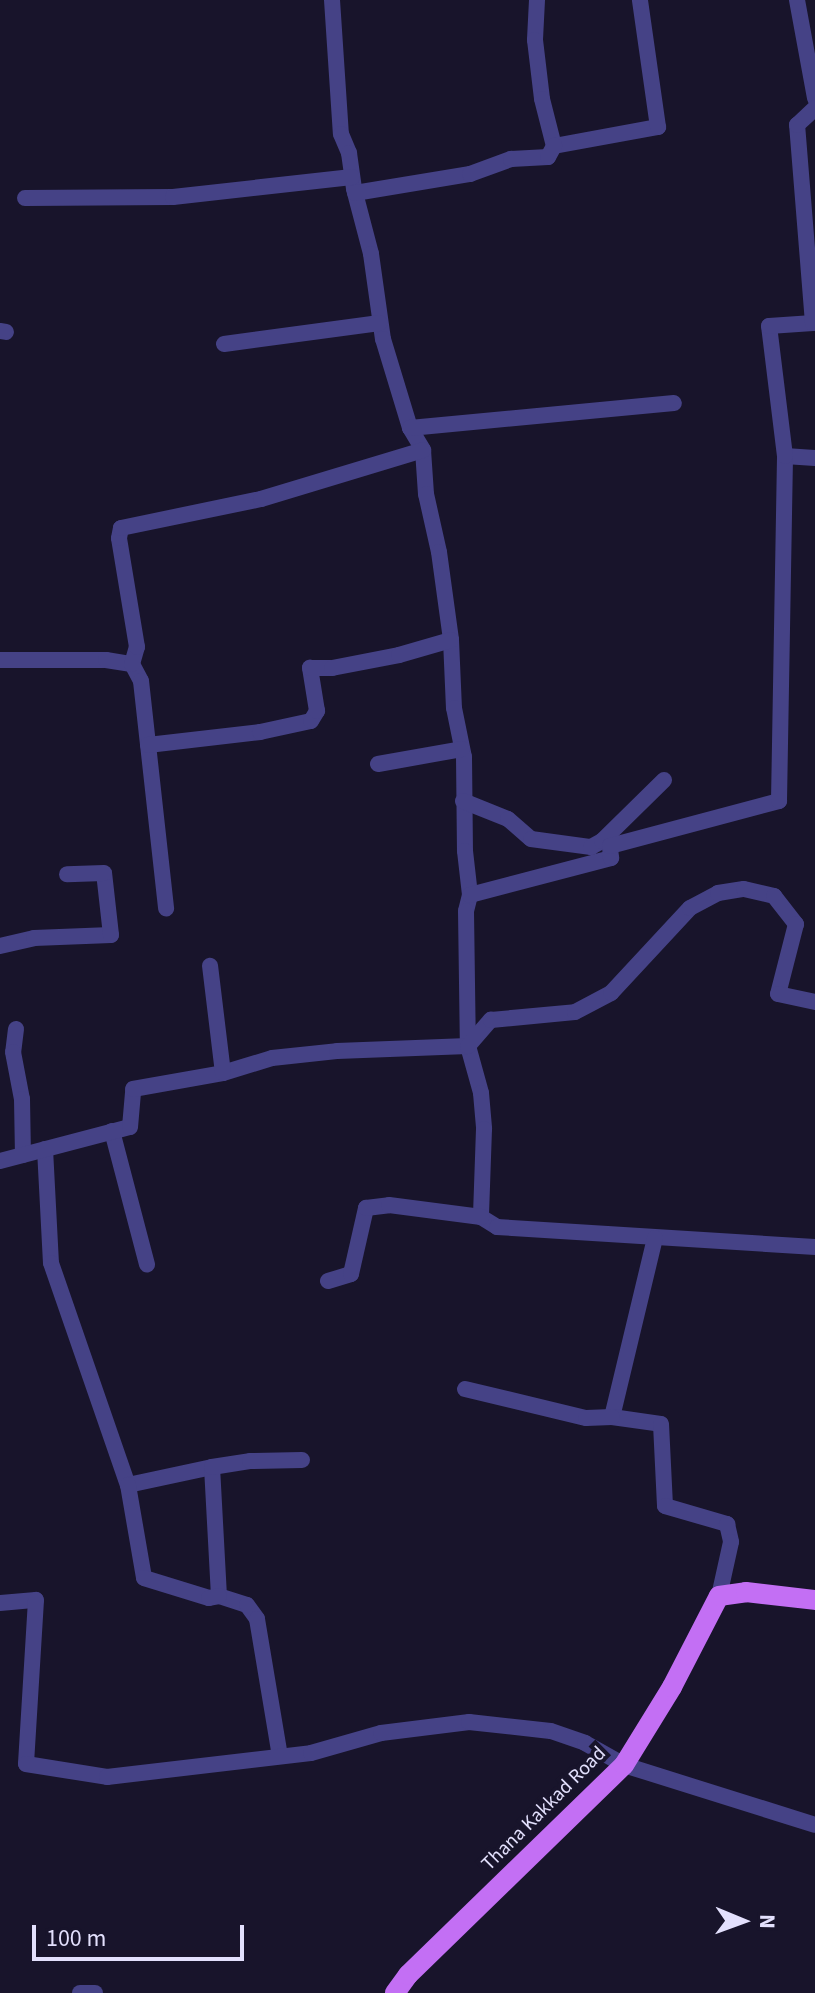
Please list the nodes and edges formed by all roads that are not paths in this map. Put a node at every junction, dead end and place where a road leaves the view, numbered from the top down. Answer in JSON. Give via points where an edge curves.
{"nodes":[{"id":1,"x":332,"y":0,"type":"edge"},
{"id":2,"x":537,"y":0,"type":"edge"},
{"id":3,"x":640,"y":0,"type":"edge"},
{"id":4,"x":797,"y":0,"type":"edge"},
{"id":5,"x":815,"y":98,"type":"edge"},
{"id":6,"x":815,"y":108,"type":"edge"},
{"id":7,"x":554,"y":146,"type":"junction"},
{"id":8,"x":354,"y":185,"type":"junction"},
{"id":9,"x":25,"y":198,"type":"dead end"},
{"id":10,"x":380,"y":323,"type":"junction"},
{"id":11,"x":224,"y":344,"type":"dead end"},
{"id":12,"x":674,"y":403,"type":"dead end"},
{"id":13,"x":410,"y":428,"type":"junction"},
{"id":14,"x":423,"y":450,"type":"junction"},
{"id":15,"x":785,"y":456,"type":"junction"},
{"id":16,"x":815,"y":458,"type":"edge"},
{"id":17,"x":451,"y":640,"type":"junction"},
{"id":18,"x":0,"y":660,"type":"edge"},
{"id":19,"x":132,"y":664,"type":"junction"},
{"id":20,"x":148,"y":745,"type":"junction"},
{"id":21,"x":462,"y":749,"type":"junction"},
{"id":22,"x":378,"y":764,"type":"dead end"},
{"id":23,"x":664,"y":780,"type":"dead end"},
{"id":24,"x":463,"y":801,"type":"junction"},
{"id":25,"x":67,"y":874,"type":"dead end"},
{"id":26,"x":470,"y":895,"type":"junction"},
{"id":27,"x":166,"y":909,"type":"dead end"},
{"id":28,"x":0,"y":946,"type":"edge"},
{"id":29,"x":210,"y":966,"type":"dead end"},
{"id":30,"x":815,"y":1002,"type":"edge"},
{"id":31,"x":16,"y":1029,"type":"dead end"},
{"id":32,"x":468,"y":1046,"type":"junction"},
{"id":33,"x":223,"y":1073,"type":"junction"},
{"id":34,"x":112,"y":1131,"type":"junction"},
{"id":35,"x":45,"y":1149,"type":"junction"},
{"id":36,"x":23,"y":1155,"type":"junction"},
{"id":37,"x":0,"y":1161,"type":"edge"},
{"id":38,"x":481,"y":1217,"type":"junction"},
{"id":39,"x":655,"y":1238,"type":"junction"},
{"id":40,"x":815,"y":1247,"type":"edge"},
{"id":41,"x":147,"y":1264,"type":"dead end"},
{"id":42,"x":328,"y":1281,"type":"dead end"},
{"id":43,"x":465,"y":1389,"type":"dead end"},
{"id":44,"x":612,"y":1417,"type":"junction"},
{"id":45,"x":302,"y":1460,"type":"dead end"},
{"id":46,"x":212,"y":1467,"type":"junction"},
{"id":47,"x":128,"y":1485,"type":"junction"},
{"id":48,"x":219,"y":1596,"type":"junction"},
{"id":49,"x":719,"y":1596,"type":"junction"},
{"id":50,"x":815,"y":1600,"type":"edge"},
{"id":51,"x":0,"y":1603,"type":"edge"},
{"id":52,"x":280,"y":1756,"type":"junction"},
{"id":53,"x":624,"y":1765,"type":"junction"},
{"id":54,"x":815,"y":1825,"type":"edge"},
{"id":55,"x":80,"y":1993,"type":"edge"},
{"id":56,"x":95,"y":1993,"type":"edge"},
{"id":57,"x":395,"y":1993,"type":"edge"}],
"edges":[{"from":1,"to":8,"type":"street","via":[[341,134]]},
{"from":2,"to":7,"type":"street","via":[[535,40]]},
{"from":3,"to":7,"type":"street","via":[[658,127]]},
{"from":4,"to":5,"type":"street"},
{"from":6,"to":15,"type":"street","via":[[797,125],[813,323],[769,326]]},
{"from":7,"to":8,"type":"street","via":[[548,157],[511,159],[470,174]]},
{"from":8,"to":9,"type":"street","via":[[173,197]]},
{"from":8,"to":10,"type":"street"},
{"from":10,"to":11,"type":"street"},
{"from":10,"to":13,"type":"street"},
{"from":12,"to":13,"type":"street"},
{"from":13,"to":14,"type":"street"},
{"from":14,"to":17,"type":"street"},
{"from":14,"to":19,"type":"street","via":[[261,499],[121,528],[137,647]]},
{"from":15,"to":16,"type":"street"},
{"from":15,"to":26,"type":"street","via":[[779,801],[610,846],[611,858]]},
{"from":17,"to":20,"type":"street","via":[[399,655],[310,668],[317,711],[311,721]]},
{"from":17,"to":21,"type":"street"},
{"from":18,"to":19,"type":"street"},
{"from":19,"to":20,"type":"street","via":[[141,681]]},
{"from":20,"to":27,"type":"street"},
{"from":21,"to":22,"type":"street"},
{"from":21,"to":24,"type":"street"},
{"from":23,"to":24,"type":"street","via":[[591,847],[531,839],[508,819]]},
{"from":24,"to":26,"type":"street"},
{"from":25,"to":28,"type":"street","via":[[104,873],[111,935],[34,938]]},
{"from":26,"to":32,"type":"street"},
{"from":29,"to":33,"type":"street"},
{"from":30,"to":32,"type":"street","via":[[778,994],[796,924],[774,896],[744,889],[718,893],[690,908],[611,993],[575,1012],[491,1020]]},
{"from":31,"to":36,"type":"street","via":[[13,1052],[22,1099]]},
{"from":32,"to":33,"type":"street","via":[[272,1058]]},
{"from":32,"to":38,"type":"street","via":[[483,1117]]},
{"from":33,"to":34,"type":"street","via":[[133,1089],[130,1127]]},
{"from":34,"to":35,"type":"street"},
{"from":34,"to":41,"type":"street"},
{"from":35,"to":36,"type":"street"},
{"from":35,"to":47,"type":"street","via":[[51,1263]]},
{"from":36,"to":37,"type":"street"},
{"from":38,"to":39,"type":"street","via":[[497,1227]]},
{"from":38,"to":42,"type":"street","via":[[389,1205],[366,1208],[351,1274]]},
{"from":39,"to":40,"type":"street"},
{"from":39,"to":44,"type":"street"},
{"from":43,"to":44,"type":"street","via":[[586,1418]]},
{"from":44,"to":49,"type":"street","via":[[661,1424],[665,1506],[727,1524],[731,1542]]},
{"from":45,"to":46,"type":"street"},
{"from":46,"to":47,"type":"street"},
{"from":46,"to":48,"type":"street"},
{"from":47,"to":48,"type":"street","via":[[144,1578],[209,1598]]},
{"from":48,"to":52,"type":"street","via":[[247,1605],[257,1619]]},
{"from":49,"to":50,"type":"main road","via":[[746,1592]]},
{"from":49,"to":53,"type":"main road","name":"Thana Kakkad Road"},
{"from":51,"to":52,"type":"street","via":[[36,1600],[26,1764],[107,1777]]},
{"from":52,"to":53,"type":"street","via":[[381,1733],[469,1722],[551,1731]]},
{"from":53,"to":54,"type":"street"},
{"from":53,"to":57,"type":"main road","name":"Thana Kakkad Road"},
{"from":55,"to":56,"type":"street"}]}
